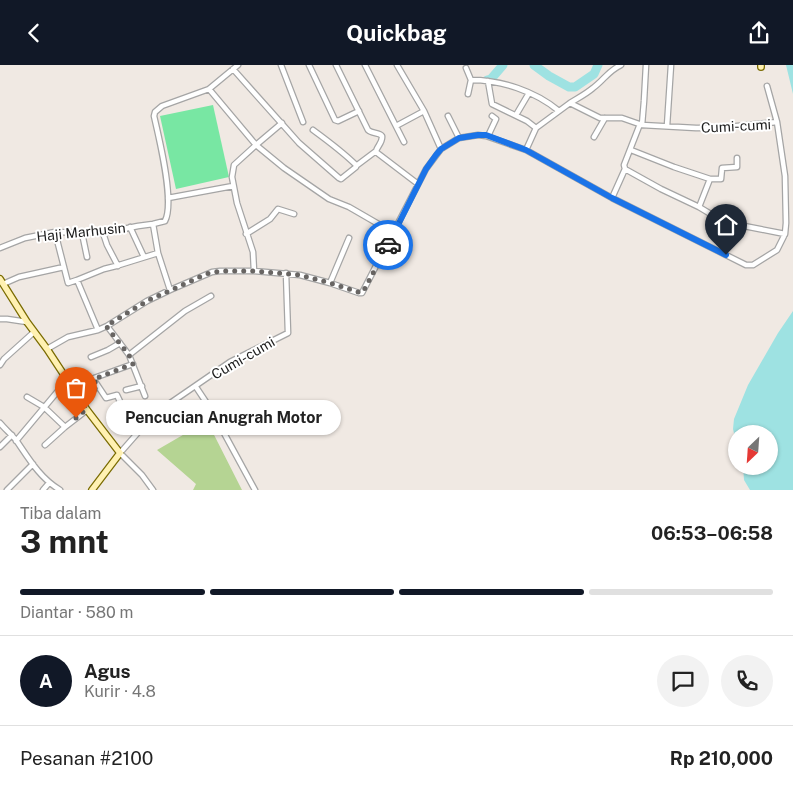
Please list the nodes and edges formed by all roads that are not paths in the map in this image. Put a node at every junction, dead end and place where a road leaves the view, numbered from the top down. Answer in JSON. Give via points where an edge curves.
{"nodes":[{"id":1,"x":238,"y":65,"type":"edge"},
{"id":2,"x":281,"y":65,"type":"edge"},
{"id":3,"x":309,"y":65,"type":"edge"},
{"id":4,"x":336,"y":65,"type":"edge"},
{"id":5,"x":365,"y":65,"type":"edge"},
{"id":6,"x":397,"y":65,"type":"edge"},
{"id":7,"x":621,"y":65,"type":"edge"},
{"id":8,"x":646,"y":65,"type":"edge"},
{"id":9,"x":671,"y":65,"type":"edge"},
{"id":10,"x":614,"y":67,"type":"edge"},
{"id":11,"x":466,"y":68,"type":"dead end"},
{"id":12,"x":233,"y":69,"type":"junction"},
{"id":13,"x":471,"y":80,"type":"junction"},
{"id":14,"x":488,"y":81,"type":"junction"},
{"id":15,"x":767,"y":86,"type":"dead end"},
{"id":16,"x":209,"y":89,"type":"junction"},
{"id":17,"x":529,"y":93,"type":"junction"},
{"id":18,"x":468,"y":95,"type":"dead end"},
{"id":19,"x":570,"y":103,"type":"junction"},
{"id":20,"x":359,"y":111,"type":"junction"},
{"id":21,"x":424,"y":111,"type":"junction"},
{"id":22,"x":558,"y":111,"type":"junction"},
{"id":23,"x":516,"y":115,"type":"junction"},
{"id":24,"x":448,"y":116,"type":"dead end"},
{"id":25,"x":492,"y":116,"type":"dead end"},
{"id":26,"x":604,"y":118,"type":"junction"},
{"id":27,"x":303,"y":122,"type":"dead end"},
{"id":28,"x":777,"y":122,"type":"junction"},
{"id":29,"x":282,"y":123,"type":"junction"},
{"id":30,"x":641,"y":125,"type":"junction"},
{"id":31,"x":396,"y":126,"type":"junction"},
{"id":32,"x":667,"y":126,"type":"junction"},
{"id":33,"x":536,"y":128,"type":"junction"},
{"id":34,"x":313,"y":131,"type":"dead end"},
{"id":35,"x":488,"y":136,"type":"junction"},
{"id":36,"x":594,"y":137,"type":"dead end"},
{"id":37,"x":459,"y":138,"type":"junction"},
{"id":38,"x":404,"y":142,"type":"dead end"},
{"id":39,"x":256,"y":145,"type":"junction"},
{"id":40,"x":441,"y":149,"type":"junction"},
{"id":41,"x":631,"y":149,"type":"junction"},
{"id":42,"x":526,"y":150,"type":"junction"},
{"id":43,"x":376,"y":151,"type":"junction"},
{"id":44,"x":737,"y":158,"type":"dead end"},
{"id":45,"x":356,"y":166,"type":"junction"},
{"id":46,"x":625,"y":169,"type":"junction"},
{"id":47,"x":710,"y":179,"type":"junction"},
{"id":48,"x":418,"y":185,"type":"junction"},
{"id":49,"x":233,"y":186,"type":"junction"},
{"id":50,"x":168,"y":198,"type":"junction"},
{"id":51,"x":612,"y":198,"type":"junction"},
{"id":52,"x":699,"y":207,"type":"junction"},
{"id":53,"x":294,"y":215,"type":"dead end"},
{"id":54,"x":152,"y":224,"type":"junction"},
{"id":55,"x":130,"y":227,"type":"junction"},
{"id":56,"x":55,"y":232,"type":"junction"},
{"id":57,"x":82,"y":233,"type":"junction"},
{"id":58,"x":103,"y":233,"type":"junction"},
{"id":59,"x":394,"y":233,"type":"junction"},
{"id":60,"x":246,"y":234,"type":"junction"},
{"id":61,"x":784,"y":234,"type":"junction"},
{"id":62,"x":349,"y":238,"type":"dead end"},
{"id":63,"x":0,"y":248,"type":"edge"},
{"id":64,"x":158,"y":253,"type":"junction"},
{"id":65,"x":87,"y":257,"type":"dead end"},
{"id":66,"x":144,"y":257,"type":"junction"},
{"id":67,"x":118,"y":266,"type":"junction"},
{"id":68,"x":64,"y":267,"type":"junction"},
{"id":69,"x":254,"y":271,"type":"junction"},
{"id":70,"x":286,"y":273,"type":"junction"},
{"id":71,"x":1,"y":281,"type":"edge"},
{"id":72,"x":77,"y":281,"type":"junction"},
{"id":73,"x":330,"y":283,"type":"junction"},
{"id":74,"x":170,"y":290,"type":"junction"},
{"id":75,"x":211,"y":296,"type":"dead end"},
{"id":76,"x":0,"y":319,"type":"edge"},
{"id":77,"x":27,"y":322,"type":"junction"},
{"id":78,"x":106,"y":326,"type":"junction"},
{"id":79,"x":98,"y":330,"type":"junction"},
{"id":80,"x":34,"y":332,"type":"junction"},
{"id":81,"x":120,"y":343,"type":"junction"},
{"id":82,"x":47,"y":349,"type":"junction"},
{"id":83,"x":129,"y":355,"type":"junction"},
{"id":84,"x":91,"y":357,"type":"dead end"},
{"id":85,"x":133,"y":364,"type":"junction"},
{"id":86,"x":0,"y":365,"type":"edge"},
{"id":87,"x":68,"y":379,"type":"junction"},
{"id":88,"x":142,"y":386,"type":"junction"},
{"id":89,"x":98,"y":387,"type":"junction"},
{"id":90,"x":196,"y":387,"type":"junction"},
{"id":91,"x":126,"y":390,"type":"dead end"},
{"id":92,"x":146,"y":396,"type":"dead end"},
{"id":93,"x":27,"y":397,"type":"dead end"},
{"id":94,"x":80,"y":398,"type":"junction"},
{"id":95,"x":44,"y":407,"type":"junction"},
{"id":96,"x":87,"y":409,"type":"junction"},
{"id":97,"x":0,"y":423,"type":"edge"},
{"id":98,"x":65,"y":427,"type":"junction"},
{"id":99,"x":142,"y":428,"type":"junction"},
{"id":100,"x":12,"y":435,"type":"junction"},
{"id":101,"x":16,"y":441,"type":"junction"},
{"id":102,"x":1,"y":443,"type":"edge"},
{"id":103,"x":45,"y":445,"type":"dead end"},
{"id":104,"x":120,"y":453,"type":"junction"},
{"id":105,"x":33,"y":464,"type":"junction"},
{"id":106,"x":49,"y":483,"type":"junction"},
{"id":107,"x":8,"y":490,"type":"edge"},
{"id":108,"x":42,"y":490,"type":"edge"},
{"id":109,"x":60,"y":490,"type":"edge"},
{"id":110,"x":92,"y":490,"type":"edge"},
{"id":111,"x":153,"y":490,"type":"edge"},
{"id":112,"x":256,"y":490,"type":"edge"}],
"edges":[{"from":1,"to":12,"type":"street"},
{"from":2,"to":27,"type":"street"},
{"from":3,"to":20,"type":"street","via":[[335,120]]},
{"from":4,"to":20,"type":"street"},
{"from":5,"to":31,"type":"street"},
{"from":6,"to":21,"type":"street"},
{"from":7,"to":10,"type":"street"},
{"from":8,"to":30,"type":"street"},
{"from":9,"to":32,"type":"street"},
{"from":10,"to":19,"type":"street","via":[[594,88]]},
{"from":11,"to":13,"type":"street"},
{"from":12,"to":16,"type":"street"},
{"from":12,"to":29,"type":"street"},
{"from":13,"to":14,"type":"street"},
{"from":13,"to":18,"type":"street"},
{"from":14,"to":17,"type":"street"},
{"from":14,"to":23,"type":"street","via":[[492,103]]},
{"from":15,"to":28,"type":"street"},
{"from":16,"to":39,"type":"street"},
{"from":16,"to":50,"type":"street","via":[[162,106],[154,114]]},
{"from":17,"to":22,"type":"street"},
{"from":17,"to":23,"type":"street"},
{"from":19,"to":22,"type":"street"},
{"from":19,"to":26,"type":"street","name":"Cumi-cumi"},
{"from":20,"to":43,"type":"street","via":[[369,131],[382,136]]},
{"from":21,"to":31,"type":"street"},
{"from":21,"to":40,"type":"street"},
{"from":22,"to":33,"type":"street"},
{"from":23,"to":33,"type":"street"},
{"from":24,"to":37,"type":"street"},
{"from":25,"to":35,"type":"street","via":[[496,119]]},
{"from":26,"to":30,"type":"street","name":"Cumi-cumi","via":[[622,118]]},
{"from":26,"to":36,"type":"street"},
{"from":28,"to":32,"type":"street","name":"Cumi-cumi","via":[[718,128]]},
{"from":28,"to":61,"type":"street","name":"Cumi-cumi","via":[[785,176]]},
{"from":29,"to":39,"type":"street"},
{"from":29,"to":45,"type":"street","via":[[299,143],[339,178]]},
{"from":30,"to":32,"type":"street","name":"Cumi-cumi"},
{"from":30,"to":41,"type":"street"},
{"from":31,"to":38,"type":"street"},
{"from":33,"to":42,"type":"street"},
{"from":34,"to":45,"type":"street"},
{"from":35,"to":37,"type":"street","name":"Cumi-cumi"},
{"from":35,"to":42,"type":"street","name":"Cumi-cumi"},
{"from":37,"to":40,"type":"street","name":"Cumi-cumi"},
{"from":39,"to":49,"type":"street","via":[[234,165]]},
{"from":39,"to":59,"type":"street","via":[[329,199]]},
{"from":40,"to":48,"type":"street","name":"Cumi-cumi"},
{"from":41,"to":46,"type":"street"},
{"from":41,"to":47,"type":"street"},
{"from":42,"to":51,"type":"street","name":"Cumi-cumi"},
{"from":43,"to":45,"type":"street"},
{"from":43,"to":48,"type":"street"},
{"from":44,"to":47,"type":"street","via":[[737,167],[722,168],[721,179]]},
{"from":46,"to":51,"type":"street"},
{"from":46,"to":52,"type":"street"},
{"from":47,"to":52,"type":"street"},
{"from":48,"to":59,"type":"street","name":"Cumi-cumi"},
{"from":49,"to":50,"type":"street"},
{"from":49,"to":60,"type":"street"},
{"from":50,"to":54,"type":"street","via":[[165,221]]},
{"from":51,"to":61,"type":"street","name":"Cumi-cumi","via":[[749,265],[777,250]]},
{"from":52,"to":61,"type":"street","via":[[739,225]]},
{"from":53,"to":60,"type":"street","via":[[278,209],[270,219]]},
{"from":54,"to":55,"type":"street","name":"Haji Marhusin"},
{"from":54,"to":64,"type":"street"},
{"from":55,"to":58,"type":"street","name":"Haji Marhusin"},
{"from":55,"to":66,"type":"street"},
{"from":56,"to":57,"type":"street","name":"Haji Marhusin"},
{"from":56,"to":63,"type":"street","name":"Haji Marhusin","via":[[25,238]]},
{"from":56,"to":68,"type":"street"},
{"from":57,"to":58,"type":"street","name":"Haji Marhusin"},
{"from":57,"to":65,"type":"street"},
{"from":58,"to":67,"type":"street"},
{"from":59,"to":73,"type":"street","name":"Cumi-cumi","via":[[363,292]]},
{"from":60,"to":69,"type":"street","via":[[253,252]]},
{"from":62,"to":73,"type":"street"},
{"from":64,"to":66,"type":"street"},
{"from":64,"to":74,"type":"street"},
{"from":66,"to":67,"type":"street"},
{"from":67,"to":72,"type":"street"},
{"from":68,"to":71,"type":"street"},
{"from":68,"to":72,"type":"street","via":[[67,283]]},
{"from":69,"to":70,"type":"street"},
{"from":69,"to":74,"type":"street","via":[[206,274]]},
{"from":70,"to":73,"type":"street","name":"Cumi-cumi"},
{"from":70,"to":90,"type":"street","name":"Cumi-cumi","via":[[288,333],[230,363]]},
{"from":71,"to":77,"type":"main road"},
{"from":72,"to":79,"type":"street"},
{"from":74,"to":78,"type":"street"},
{"from":75,"to":83,"type":"street","via":[[185,311]]},
{"from":76,"to":77,"type":"street"},
{"from":77,"to":80,"type":"main road"},
{"from":78,"to":79,"type":"street"},
{"from":78,"to":81,"type":"street"},
{"from":79,"to":82,"type":"street","via":[[68,337]]},
{"from":80,"to":82,"type":"main road"},
{"from":80,"to":86,"type":"street"},
{"from":81,"to":83,"type":"street"},
{"from":81,"to":84,"type":"street"},
{"from":82,"to":87,"type":"main road"},
{"from":83,"to":85,"type":"street"},
{"from":85,"to":88,"type":"street"},
{"from":85,"to":89,"type":"street","via":[[94,379]]},
{"from":87,"to":94,"type":"main road"},
{"from":87,"to":95,"type":"street"},
{"from":88,"to":91,"type":"street"},
{"from":88,"to":92,"type":"street"},
{"from":89,"to":94,"type":"street"},
{"from":89,"to":99,"type":"street","via":[[106,398],[117,395],[127,414]]},
{"from":90,"to":99,"type":"street","via":[[166,406]]},
{"from":90,"to":112,"type":"street"},
{"from":93,"to":95,"type":"street"},
{"from":94,"to":96,"type":"main road"},
{"from":95,"to":98,"type":"street"},
{"from":95,"to":101,"type":"street"},
{"from":96,"to":98,"type":"street"},
{"from":96,"to":104,"type":"main road"},
{"from":97,"to":100,"type":"street"},
{"from":98,"to":103,"type":"street"},
{"from":99,"to":104,"type":"street"},
{"from":100,"to":101,"type":"street"},
{"from":100,"to":102,"type":"street"},
{"from":101,"to":105,"type":"street"},
{"from":104,"to":110,"type":"main road"},
{"from":104,"to":111,"type":"street"},
{"from":105,"to":106,"type":"street"},
{"from":105,"to":107,"type":"street"},
{"from":106,"to":108,"type":"street"},
{"from":106,"to":109,"type":"street"}]}
